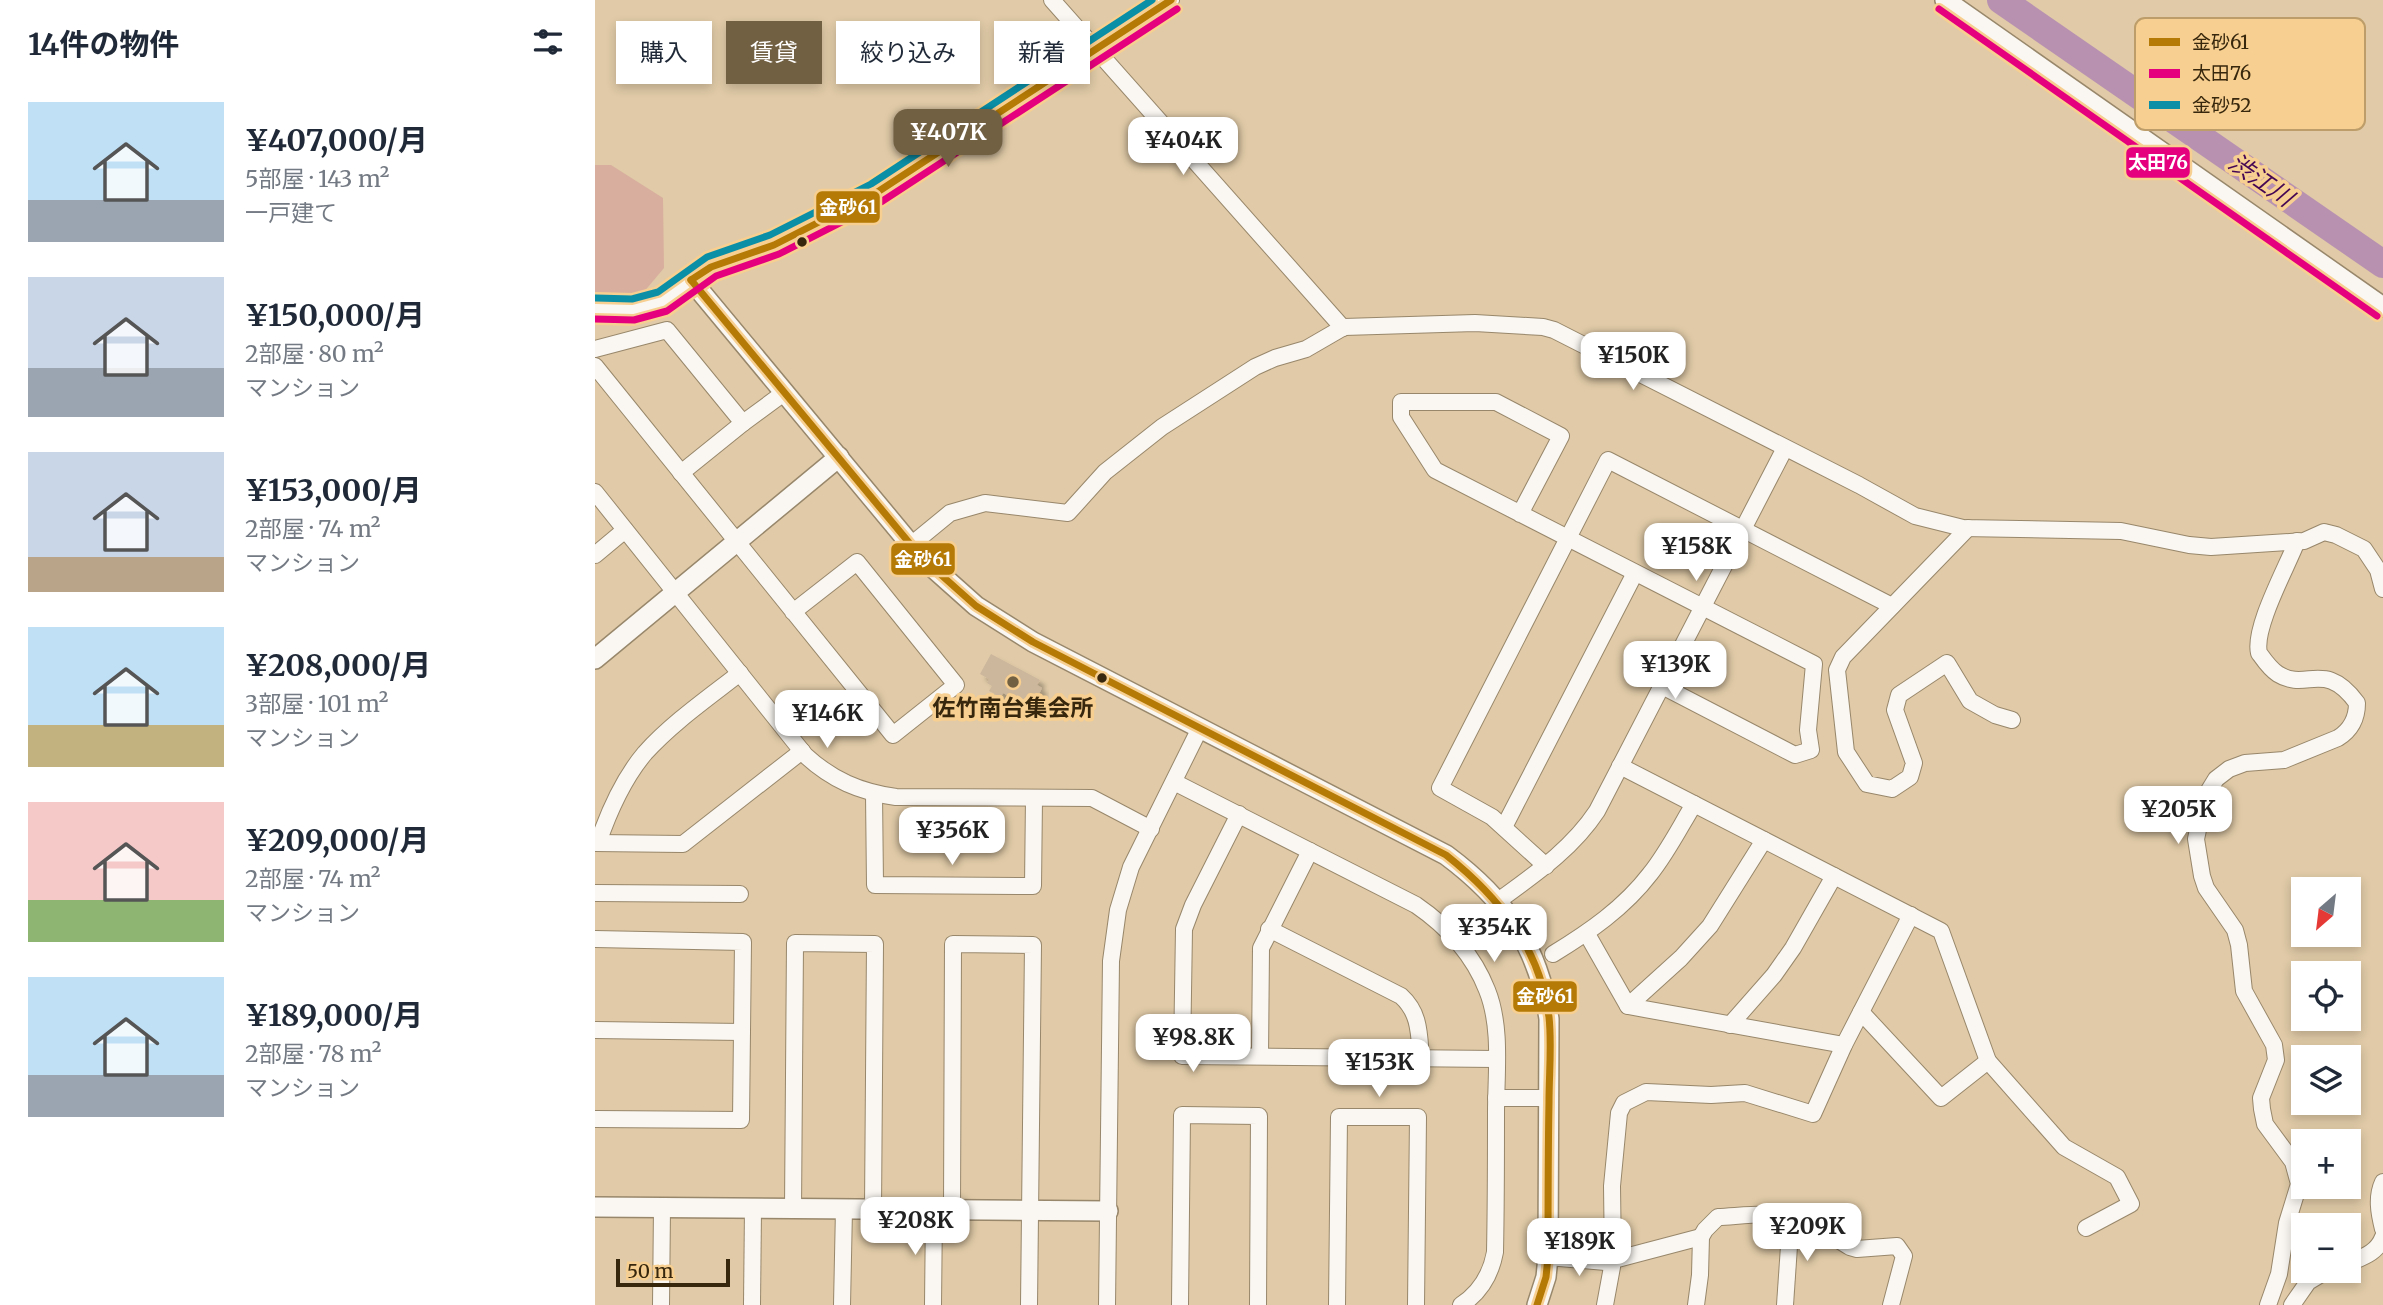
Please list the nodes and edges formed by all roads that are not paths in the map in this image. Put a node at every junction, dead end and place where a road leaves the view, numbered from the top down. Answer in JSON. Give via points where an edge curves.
{"nodes":[{"id":1,"x":1052,"y":0,"type":"edge"},
{"id":2,"x":1171,"y":0,"type":"edge"},
{"id":3,"x":1945,"y":0,"type":"edge"},
{"id":4,"x":1096,"y":50,"type":"junction"},
{"id":5,"x":691,"y":280,"type":"junction"},
{"id":6,"x":2383,"y":307,"type":"edge"},
{"id":7,"x":595,"y":308,"type":"edge"},
{"id":8,"x":1343,"y":328,"type":"junction"},
{"id":9,"x":595,"y":349,"type":"edge"},
{"id":10,"x":595,"y":366,"type":"edge"},
{"id":11,"x":777,"y":398,"type":"dead end"},
{"id":12,"x":743,"y":423,"type":"junction"},
{"id":13,"x":1785,"y":448,"type":"junction"},
{"id":14,"x":839,"y":457,"type":"junction"},
{"id":15,"x":681,"y":473,"type":"junction"},
{"id":16,"x":595,"y":492,"type":"edge"},
{"id":17,"x":1520,"y":514,"type":"junction"},
{"id":18,"x":1968,"y":527,"type":"junction"},
{"id":19,"x":1743,"y":529,"type":"junction"},
{"id":20,"x":625,"y":530,"type":"junction"},
{"id":21,"x":1567,"y":538,"type":"junction"},
{"id":22,"x":2297,"y":541,"type":"junction"},
{"id":23,"x":737,"y":542,"type":"junction"},
{"id":24,"x":911,"y":545,"type":"junction"},
{"id":25,"x":595,"y":555,"type":"edge"},
{"id":26,"x":1635,"y":573,"type":"junction"},
{"id":27,"x":2383,"y":589,"type":"edge"},
{"id":28,"x":676,"y":593,"type":"junction"},
{"id":29,"x":1892,"y":606,"type":"junction"},
{"id":30,"x":1703,"y":607,"type":"junction"},
{"id":31,"x":793,"y":612,"type":"junction"},
{"id":32,"x":595,"y":659,"type":"edge"},
{"id":33,"x":740,"y":673,"type":"junction"},
{"id":34,"x":1662,"y":686,"type":"junction"},
{"id":35,"x":2012,"y":720,"type":"dead end"},
{"id":36,"x":1201,"y":728,"type":"junction"},
{"id":37,"x":802,"y":751,"type":"junction"},
{"id":38,"x":1620,"y":766,"type":"junction"},
{"id":39,"x":1174,"y":782,"type":"junction"},
{"id":40,"x":874,"y":794,"type":"junction"},
{"id":41,"x":1034,"y":798,"type":"junction"},
{"id":42,"x":1694,"y":804,"type":"junction"},
{"id":43,"x":1239,"y":814,"type":"junction"},
{"id":44,"x":1504,"y":827,"type":"junction"},
{"id":45,"x":1151,"y":829,"type":"junction"},
{"id":46,"x":1764,"y":840,"type":"junction"},
{"id":47,"x":596,"y":843,"type":"edge"},
{"id":48,"x":1310,"y":851,"type":"junction"},
{"id":49,"x":1546,"y":866,"type":"junction"},
{"id":50,"x":1834,"y":876,"type":"junction"},
{"id":51,"x":595,"y":892,"type":"edge"},
{"id":52,"x":740,"y":894,"type":"dead end"},
{"id":53,"x":1498,"y":901,"type":"junction"},
{"id":54,"x":1911,"y":915,"type":"junction"},
{"id":55,"x":1269,"y":929,"type":"junction"},
{"id":56,"x":1587,"y":934,"type":"junction"},
{"id":57,"x":595,"y":939,"type":"edge"},
{"id":58,"x":1553,"y":954,"type":"dead end"},
{"id":59,"x":1627,"y":1006,"type":"junction"},
{"id":60,"x":1861,"y":1012,"type":"junction"},
{"id":61,"x":1730,"y":1025,"type":"junction"},
{"id":62,"x":595,"y":1030,"type":"edge"},
{"id":63,"x":742,"y":1032,"type":"junction"},
{"id":64,"x":1844,"y":1045,"type":"junction"},
{"id":65,"x":1260,"y":1056,"type":"junction"},
{"id":66,"x":1421,"y":1058,"type":"junction"},
{"id":67,"x":1496,"y":1059,"type":"junction"},
{"id":68,"x":1988,"y":1061,"type":"junction"},
{"id":69,"x":1496,"y":1098,"type":"junction"},
{"id":70,"x":1550,"y":1098,"type":"junction"},
{"id":71,"x":595,"y":1119,"type":"edge"},
{"id":72,"x":2383,"y":1182,"type":"edge"},
{"id":73,"x":595,"y":1207,"type":"edge"},
{"id":74,"x":662,"y":1208,"type":"junction"},
{"id":75,"x":753,"y":1209,"type":"junction"},
{"id":76,"x":793,"y":1209,"type":"junction"},
{"id":77,"x":844,"y":1209,"type":"junction"},
{"id":78,"x":873,"y":1210,"type":"junction"},
{"id":79,"x":943,"y":1210,"type":"junction"},
{"id":80,"x":1030,"y":1211,"type":"junction"},
{"id":81,"x":1108,"y":1211,"type":"junction"},
{"id":82,"x":1791,"y":1217,"type":"junction"},
{"id":83,"x":2086,"y":1228,"type":"dead end"},
{"id":84,"x":2383,"y":1229,"type":"edge"},
{"id":85,"x":1701,"y":1237,"type":"junction"},
{"id":86,"x":2383,"y":1237,"type":"edge"},
{"id":87,"x":1548,"y":1257,"type":"junction"},
{"id":88,"x":2361,"y":1258,"type":"edge"},
{"id":89,"x":1609,"y":1261,"type":"junction"},
{"id":90,"x":2307,"y":1283,"type":"edge"},
{"id":91,"x":661,"y":1305,"type":"edge"},
{"id":92,"x":752,"y":1305,"type":"edge"},
{"id":93,"x":842,"y":1305,"type":"edge"},
{"id":94,"x":933,"y":1305,"type":"edge"},
{"id":95,"x":1029,"y":1305,"type":"edge"},
{"id":96,"x":1107,"y":1305,"type":"edge"},
{"id":97,"x":1180,"y":1305,"type":"edge"},
{"id":98,"x":1258,"y":1305,"type":"edge"},
{"id":99,"x":1337,"y":1305,"type":"edge"},
{"id":100,"x":1416,"y":1305,"type":"edge"},
{"id":101,"x":1461,"y":1305,"type":"edge"},
{"id":102,"x":1537,"y":1305,"type":"edge"},
{"id":103,"x":1605,"y":1305,"type":"edge"},
{"id":104,"x":1696,"y":1305,"type":"edge"},
{"id":105,"x":1785,"y":1305,"type":"edge"},
{"id":106,"x":1891,"y":1305,"type":"edge"},
{"id":107,"x":2268,"y":1305,"type":"edge"},
{"id":108,"x":2292,"y":1305,"type":"edge"}],
"edges":[{"from":1,"to":4,"type":"street"},
{"from":2,"to":4,"type":"street"},
{"from":3,"to":6,"type":"street"},
{"from":4,"to":5,"type":"street","via":[[876,192]]},
{"from":4,"to":8,"type":"street"},
{"from":5,"to":7,"type":"street","via":[[650,306]]},
{"from":5,"to":14,"type":"street"},
{"from":8,"to":13,"type":"street","via":[[1475,323],[1543,327]]},
{"from":8,"to":24,"type":"street","via":[[1306,349],[1255,367],[1162,427],[1105,472],[1068,513],[985,503],[950,513]]},
{"from":9,"to":12,"type":"street","via":[[667,330]]},
{"from":10,"to":15,"type":"street"},
{"from":11,"to":12,"type":"street"},
{"from":12,"to":15,"type":"street"},
{"from":13,"to":18,"type":"street","via":[[1915,516]]},
{"from":13,"to":19,"type":"street"},
{"from":14,"to":23,"type":"street"},
{"from":14,"to":24,"type":"street"},
{"from":15,"to":23,"type":"street"},
{"from":16,"to":20,"type":"street"},
{"from":17,"to":17,"type":"street","via":[[1435,470],[1401,417],[1401,402],[1496,402],[1561,436]]},
{"from":17,"to":21,"type":"street"},
{"from":18,"to":22,"type":"street","via":[[2121,531],[2211,547]]},
{"from":18,"to":29,"type":"street"},
{"from":19,"to":21,"type":"street","via":[[1608,460]]},
{"from":19,"to":29,"type":"street"},
{"from":19,"to":30,"type":"street"},
{"from":20,"to":25,"type":"street"},
{"from":20,"to":28,"type":"street"},
{"from":21,"to":26,"type":"street"},
{"from":21,"to":44,"type":"street","via":[[1440,788]]},
{"from":22,"to":27,"type":"street","via":[[2324,532],[2364,549],[2378,570]]},
{"from":22,"to":107,"type":"street","via":[[2263,621],[2259,653],[2279,674],[2327,679],[2343,686],[2357,703],[2357,713],[2338,738],[2284,760],[2235,765],[2216,779],[2205,797],[2196,839],[2206,888],[2235,930],[2244,991],[2274,1045],[2276,1060],[2261,1098],[2262,1109],[2265,1124],[2293,1161],[2299,1184]]},
{"from":23,"to":28,"type":"street"},
{"from":23,"to":31,"type":"street"},
{"from":24,"to":36,"type":"street","via":[[950,585],[1006,626]]},
{"from":26,"to":30,"type":"street"},
{"from":26,"to":44,"type":"street"},
{"from":28,"to":32,"type":"street"},
{"from":28,"to":33,"type":"street"},
{"from":29,"to":35,"type":"street","via":[[1843,657],[1837,670],[1846,752],[1867,784],[1892,789],[1910,777],[1914,762],[1895,710],[1899,695],[1947,663],[1970,701]]},
{"from":30,"to":34,"type":"street"},
{"from":30,"to":34,"type":"street","via":[[1814,664],[1808,730],[1811,750],[1795,755]]},
{"from":31,"to":31,"type":"street","via":[[893,735],[956,685],[857,562]]},
{"from":33,"to":37,"type":"street"},
{"from":33,"to":47,"type":"street","via":[[645,754],[615,800]]},
{"from":34,"to":38,"type":"street"},
{"from":36,"to":39,"type":"street"},
{"from":36,"to":53,"type":"street","via":[[1446,855]]},
{"from":37,"to":40,"type":"street","via":[[842,783]]},
{"from":37,"to":47,"type":"street","via":[[683,845]]},
{"from":38,"to":42,"type":"street"},
{"from":38,"to":49,"type":"street","via":[[1587,826]]},
{"from":39,"to":43,"type":"street"},
{"from":39,"to":45,"type":"street"},
{"from":40,"to":41,"type":"street"},
{"from":40,"to":41,"type":"street","via":[[874,885],[1033,886]]},
{"from":41,"to":45,"type":"street","via":[[1092,798]]},
{"from":42,"to":46,"type":"street"},
{"from":42,"to":56,"type":"street","via":[[1651,874]]},
{"from":43,"to":48,"type":"street"},
{"from":43,"to":65,"type":"street","via":[[1184,929],[1182,1056]]},
{"from":44,"to":49,"type":"street"},
{"from":45,"to":81,"type":"street","via":[[1131,867],[1114,933]]},
{"from":46,"to":50,"type":"street"},
{"from":46,"to":59,"type":"street","via":[[1710,926]]},
{"from":48,"to":55,"type":"street"},
{"from":48,"to":67,"type":"street","via":[[1416,905],[1450,932],[1488,991]]},
{"from":49,"to":53,"type":"street"},
{"from":50,"to":54,"type":"street"},
{"from":50,"to":61,"type":"street","via":[[1780,966]]},
{"from":51,"to":52,"type":"street"},
{"from":53,"to":70,"type":"street","via":[[1516,922],[1546,993]]},
{"from":54,"to":60,"type":"street"},
{"from":54,"to":68,"type":"street","via":[[1941,931]]},
{"from":55,"to":65,"type":"street","via":[[1261,948]]},
{"from":55,"to":66,"type":"street","via":[[1401,996],[1414,1010]]},
{"from":56,"to":58,"type":"street"},
{"from":56,"to":59,"type":"street"},
{"from":57,"to":63,"type":"street","via":[[743,942]]},
{"from":59,"to":61,"type":"street"},
{"from":60,"to":64,"type":"street"},
{"from":60,"to":68,"type":"street","via":[[1941,1098]]},
{"from":61,"to":64,"type":"street"},
{"from":62,"to":63,"type":"street"},
{"from":63,"to":71,"type":"street","via":[[741,1120]]},
{"from":64,"to":89,"type":"street","via":[[1813,1114],[1745,1093],[1646,1093],[1624,1103],[1619,1113],[1612,1186]]},
{"from":65,"to":66,"type":"street"},
{"from":66,"to":67,"type":"street"},
{"from":67,"to":69,"type":"street"},
{"from":68,"to":83,"type":"street","via":[[2064,1147],[2117,1177],[2131,1204]]},
{"from":69,"to":70,"type":"street"},
{"from":69,"to":101,"type":"street","via":[[1493,1261],[1480,1289]]},
{"from":70,"to":87,"type":"street"},
{"from":72,"to":84,"type":"street","via":[[2379,1202]]},
{"from":73,"to":74,"type":"street"},
{"from":74,"to":75,"type":"street"},
{"from":74,"to":91,"type":"street"},
{"from":75,"to":76,"type":"street"},
{"from":75,"to":92,"type":"street"},
{"from":76,"to":77,"type":"street"},
{"from":76,"to":78,"type":"street","via":[[795,943],[875,944]]},
{"from":77,"to":78,"type":"street"},
{"from":77,"to":93,"type":"street"},
{"from":78,"to":79,"type":"street"},
{"from":79,"to":80,"type":"street"},
{"from":79,"to":80,"type":"street","via":[[953,944],[1033,944]]},
{"from":79,"to":94,"type":"street"},
{"from":80,"to":81,"type":"street"},
{"from":80,"to":95,"type":"street"},
{"from":81,"to":96,"type":"street"},
{"from":82,"to":85,"type":"street","via":[[1718,1217]]},
{"from":82,"to":105,"type":"street"},
{"from":82,"to":106,"type":"street","via":[[1857,1249],[1897,1246],[1904,1256]]},
{"from":85,"to":89,"type":"street"},
{"from":85,"to":104,"type":"street"},
{"from":86,"to":88,"type":"street","via":[[2372,1253]]},
{"from":87,"to":89,"type":"street"},
{"from":87,"to":102,"type":"street"},
{"from":89,"to":103,"type":"street","via":[[1612,1267]]},
{"from":90,"to":108,"type":"street"},
{"from":97,"to":98,"type":"street","via":[[1182,1115],[1259,1116]]},
{"from":99,"to":100,"type":"street","via":[[1339,1117],[1418,1117]]}]}
